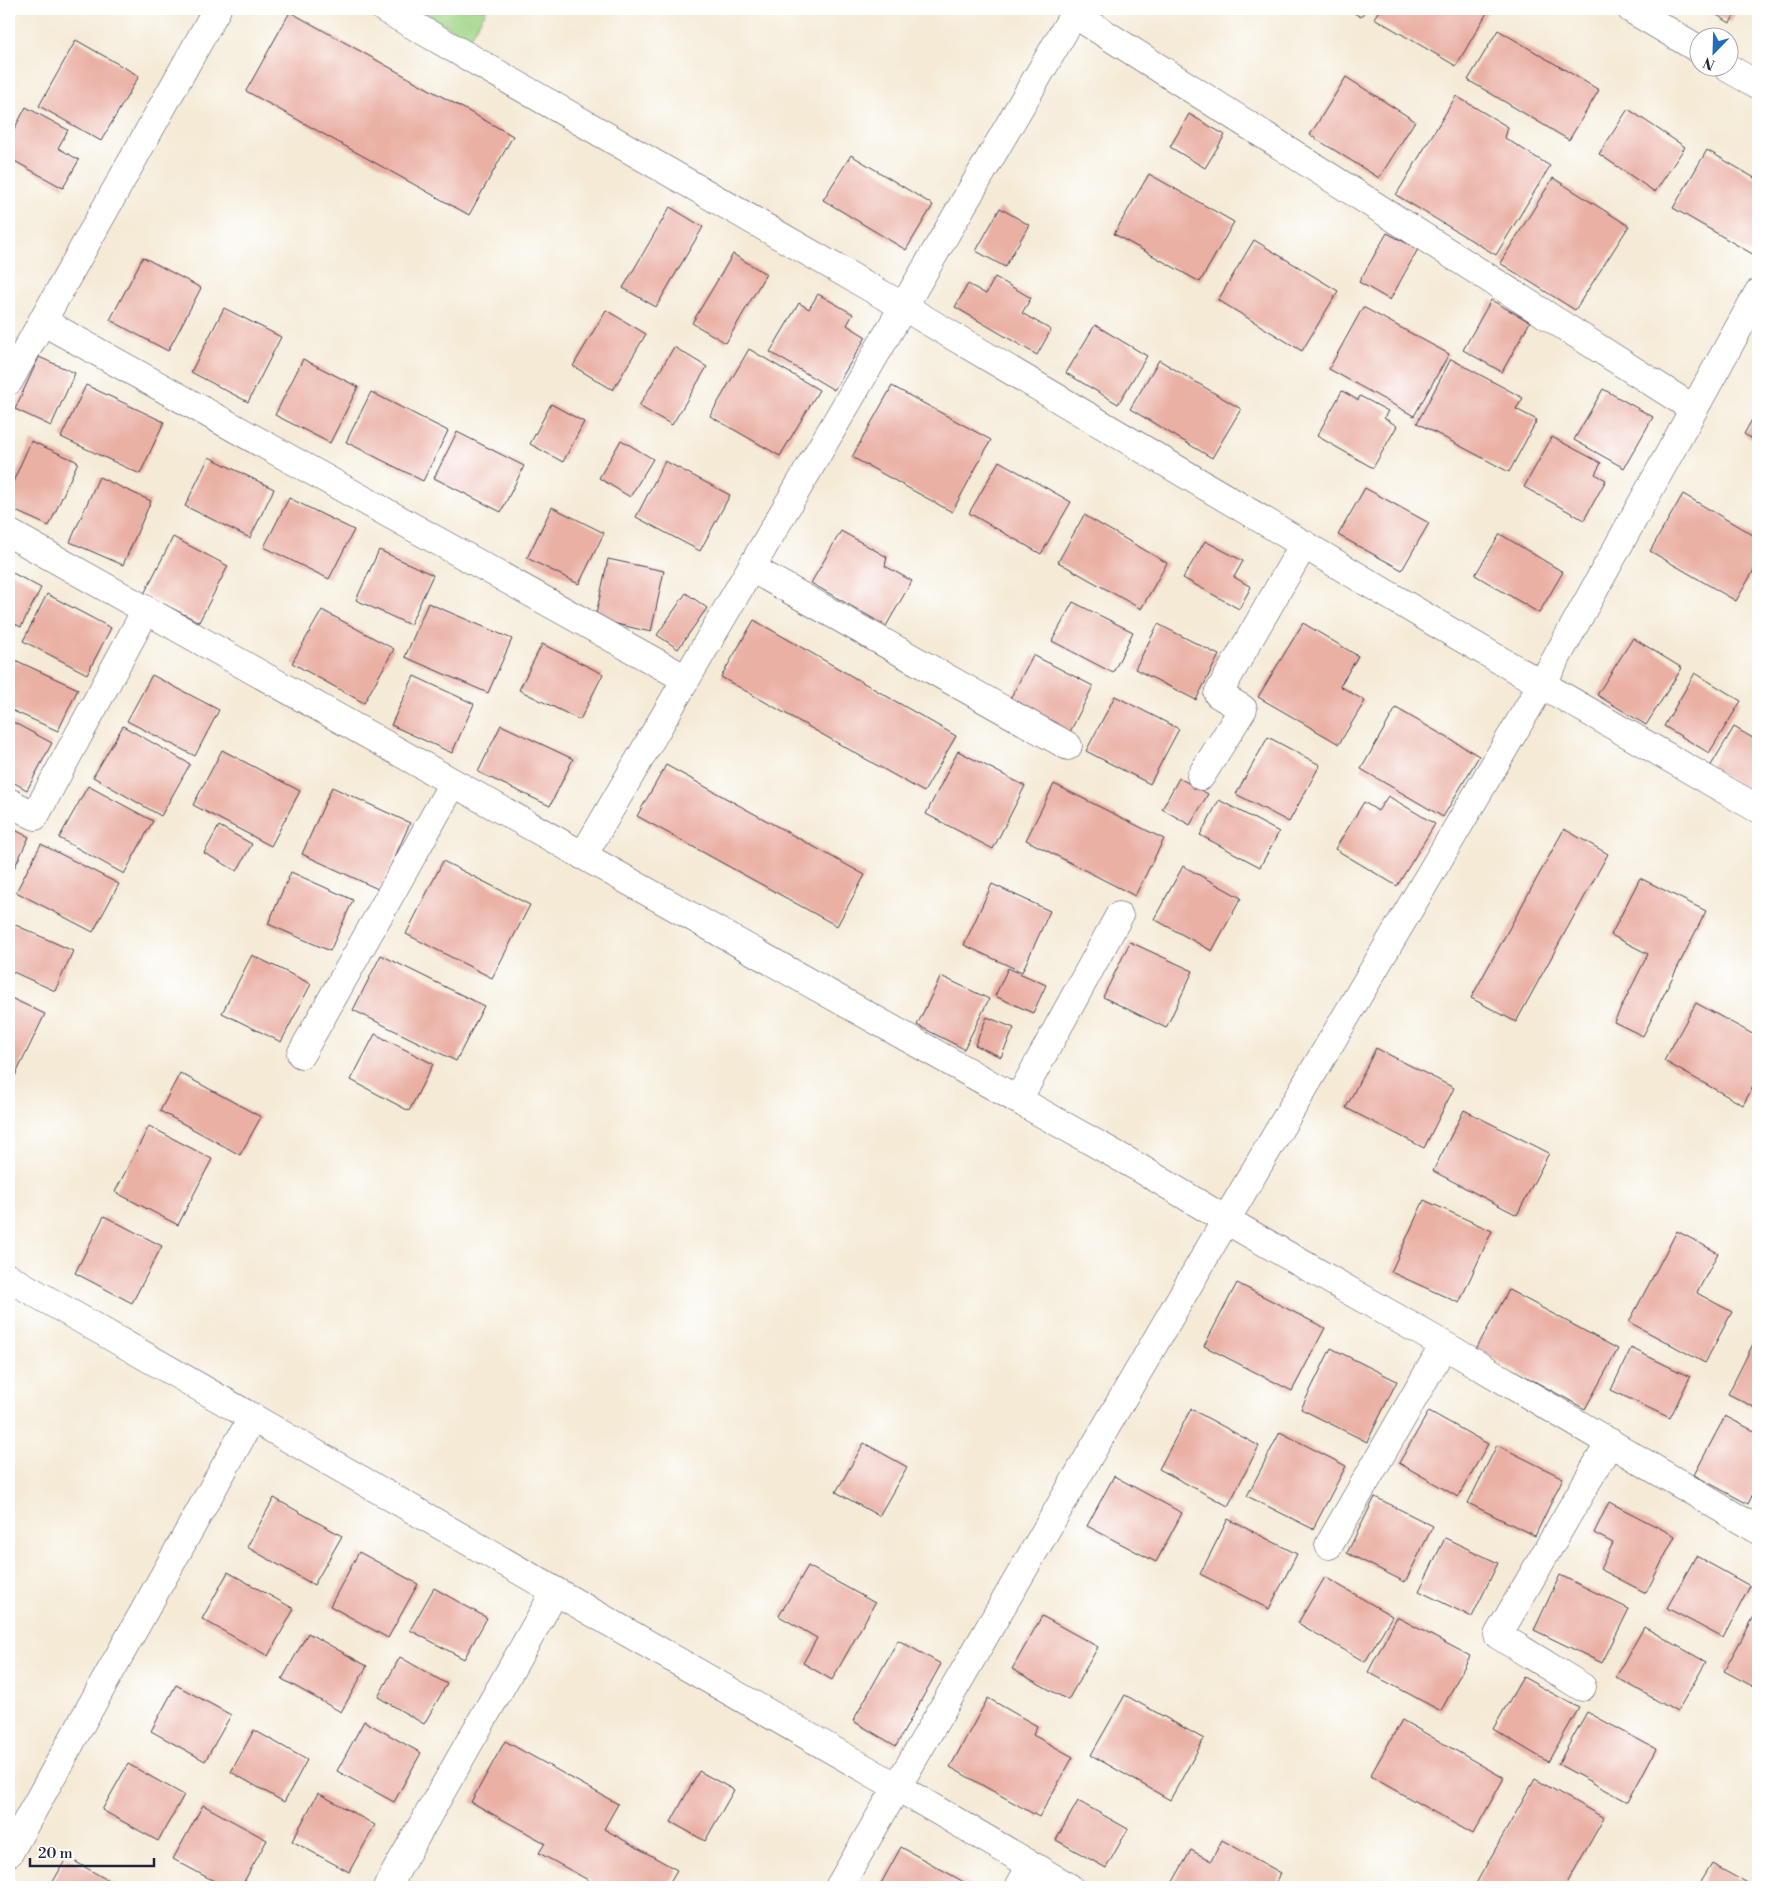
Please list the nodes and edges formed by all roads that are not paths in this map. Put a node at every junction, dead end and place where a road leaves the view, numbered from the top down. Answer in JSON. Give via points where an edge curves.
{"nodes":[{"id":1,"x":217,"y":9,"type":"edge"},
{"id":2,"x":385,"y":9,"type":"edge"},
{"id":3,"x":1631,"y":9,"type":"edge"},
{"id":4,"x":1075,"y":11,"type":"edge"},
{"id":5,"x":1690,"y":44,"type":"edge"},
{"id":6,"x":1740,"y":75,"type":"edge"},
{"id":7,"x":1758,"y":85,"type":"edge"},
{"id":8,"x":1758,"y":293,"type":"edge"},
{"id":9,"x":904,"y":307,"type":"junction"},
{"id":10,"x":42,"y":321,"type":"junction"},
{"id":11,"x":9,"y":381,"type":"edge"},
{"id":12,"x":1694,"y":409,"type":"junction"},
{"id":13,"x":9,"y":533,"type":"edge"},
{"id":14,"x":1304,"y":544,"type":"junction"},
{"id":15,"x":751,"y":568,"type":"junction"},
{"id":16,"x":146,"y":610,"type":"junction"},
{"id":17,"x":686,"y":679,"type":"junction"},
{"id":18,"x":1542,"y":684,"type":"junction"},
{"id":19,"x":1068,"y":746,"type":"dead end"},
{"id":20,"x":1201,"y":776,"type":"dead end"},
{"id":21,"x":453,"y":783,"type":"junction"},
{"id":22,"x":9,"y":802,"type":"edge"},
{"id":23,"x":1758,"y":809,"type":"edge"},
{"id":24,"x":583,"y":856,"type":"junction"},
{"id":25,"x":1118,"y":916,"type":"dead end"},
{"id":26,"x":301,"y":1054,"type":"dead end"},
{"id":27,"x":1018,"y":1100,"type":"junction"},
{"id":28,"x":1226,"y":1220,"type":"junction"},
{"id":29,"x":9,"y":1278,"type":"edge"},
{"id":30,"x":1444,"y":1345,"type":"junction"},
{"id":31,"x":252,"y":1418,"type":"junction"},
{"id":32,"x":1610,"y":1442,"type":"junction"},
{"id":33,"x":1758,"y":1530,"type":"edge"},
{"id":34,"x":1330,"y":1545,"type":"dead end"},
{"id":35,"x":555,"y":1592,"type":"junction"},
{"id":36,"x":1582,"y":1687,"type":"dead end"},
{"id":37,"x":896,"y":1787,"type":"junction"},
{"id":38,"x":9,"y":1853,"type":"edge"},
{"id":39,"x":1025,"y":1876,"type":"edge"},
{"id":40,"x":388,"y":1887,"type":"edge"},
{"id":41,"x":839,"y":1887,"type":"edge"},
{"id":42,"x":1070,"y":1887,"type":"edge"}],
"edges":[{"from":1,"to":10,"type":"street"},
{"from":2,"to":9,"type":"street"},
{"from":3,"to":5,"type":"street"},
{"from":4,"to":9,"type":"street"},
{"from":4,"to":12,"type":"street"},
{"from":6,"to":7,"type":"street"},
{"from":8,"to":12,"type":"street"},
{"from":9,"to":14,"type":"street"},
{"from":9,"to":15,"type":"street"},
{"from":10,"to":11,"type":"street"},
{"from":10,"to":17,"type":"street"},
{"from":12,"to":18,"type":"street"},
{"from":13,"to":16,"type":"street"},
{"from":14,"to":18,"type":"street"},
{"from":14,"to":20,"type":"street","via":[[1218,694],[1243,709]]},
{"from":15,"to":17,"type":"street"},
{"from":15,"to":19,"type":"street"},
{"from":16,"to":21,"type":"street"},
{"from":16,"to":22,"type":"street","via":[[35,816]]},
{"from":17,"to":24,"type":"street"},
{"from":18,"to":23,"type":"street"},
{"from":18,"to":28,"type":"street"},
{"from":21,"to":24,"type":"street"},
{"from":21,"to":26,"type":"street"},
{"from":24,"to":27,"type":"street"},
{"from":25,"to":27,"type":"street"},
{"from":27,"to":28,"type":"street"},
{"from":28,"to":30,"type":"street"},
{"from":28,"to":37,"type":"street"},
{"from":29,"to":31,"type":"street"},
{"from":30,"to":32,"type":"street"},
{"from":30,"to":34,"type":"street"},
{"from":31,"to":35,"type":"street"},
{"from":31,"to":38,"type":"street"},
{"from":32,"to":33,"type":"street"},
{"from":32,"to":36,"type":"street","via":[[1498,1636]]},
{"from":35,"to":37,"type":"street"},
{"from":35,"to":40,"type":"street"},
{"from":37,"to":39,"type":"street"},
{"from":37,"to":41,"type":"street"},
{"from":39,"to":42,"type":"street"}]}
